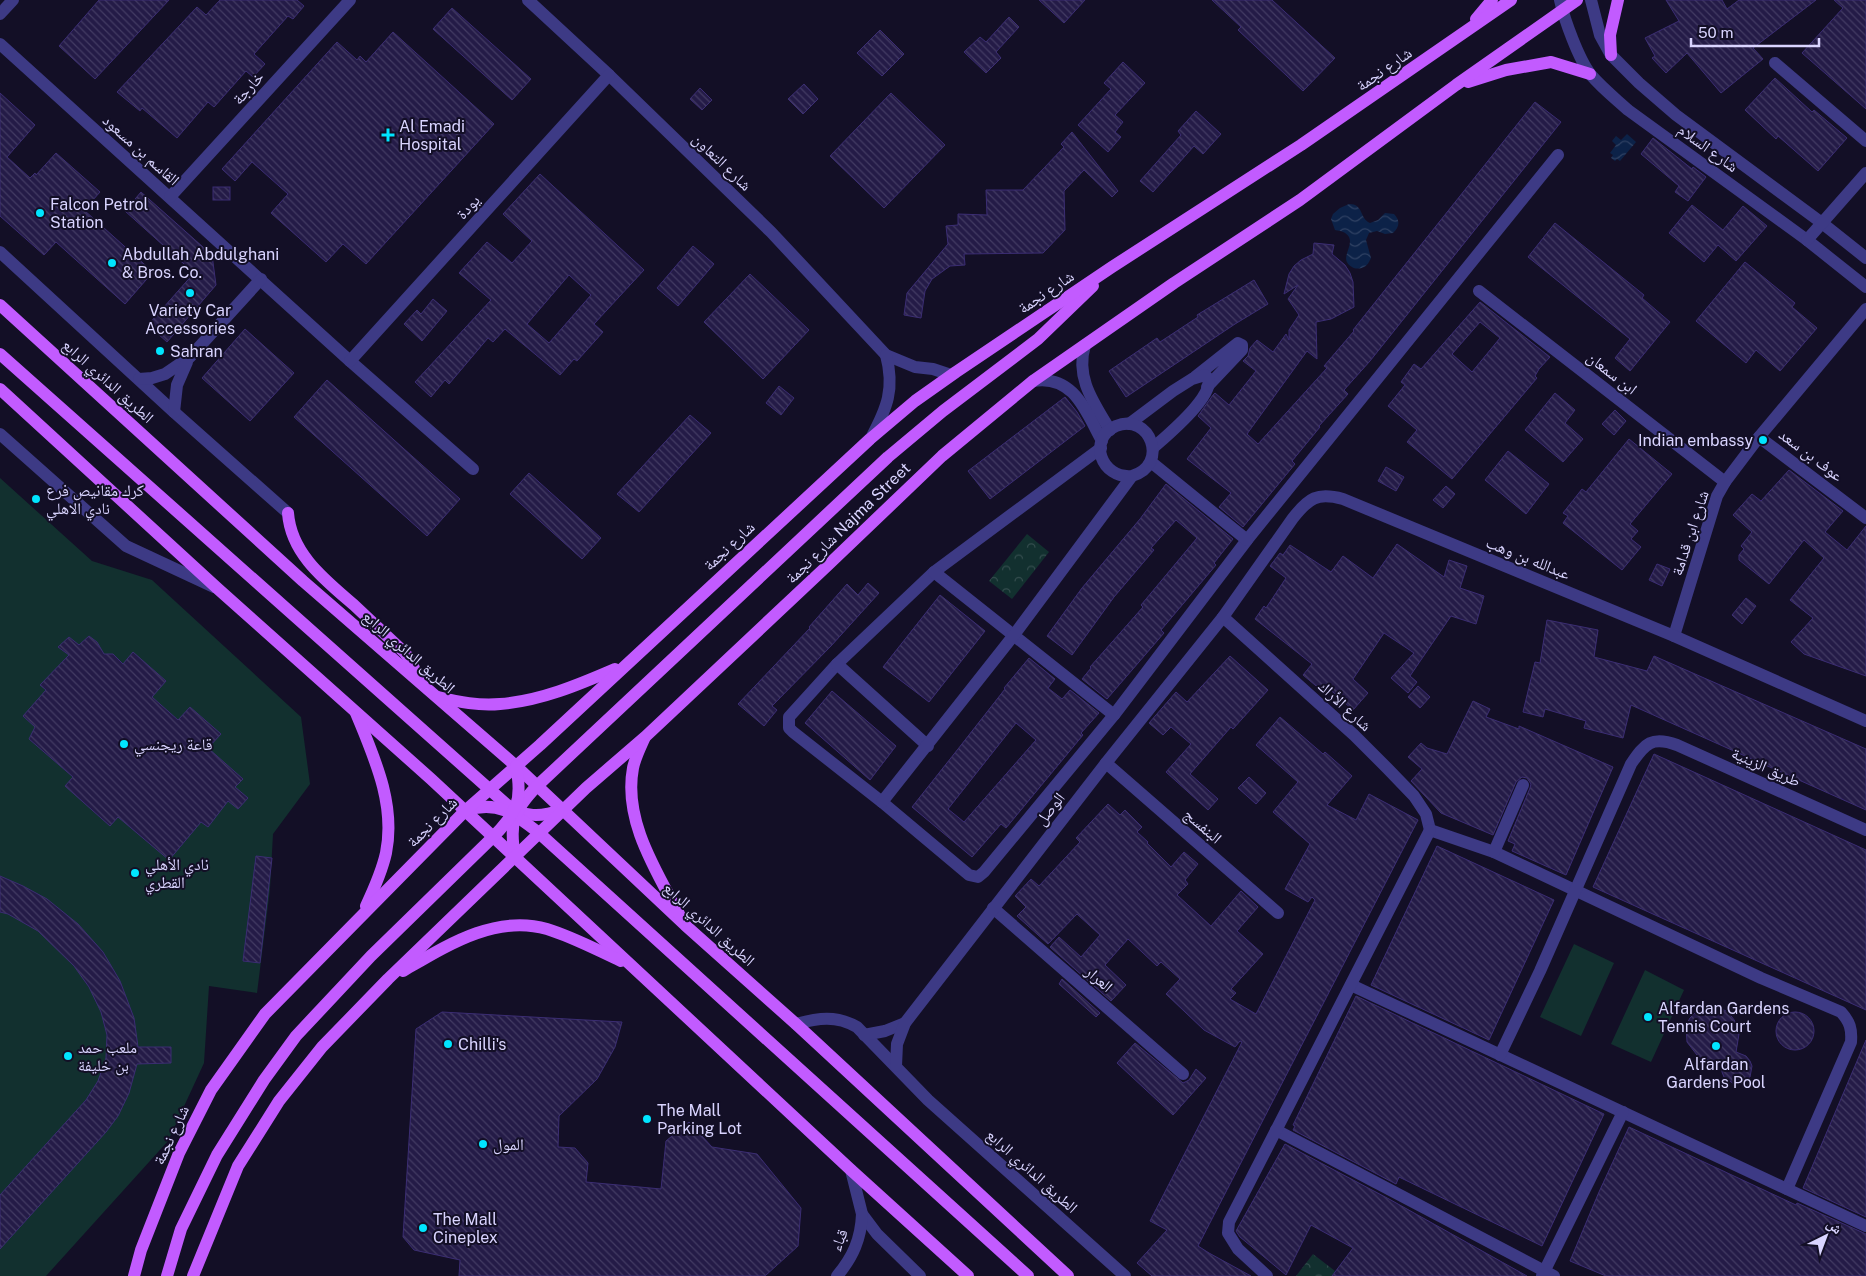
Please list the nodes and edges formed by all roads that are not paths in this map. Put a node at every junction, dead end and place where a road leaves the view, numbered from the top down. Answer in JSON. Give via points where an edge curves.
{"nodes":[{"id":1,"x":13,"y":0,"type":"edge"},
{"id":2,"x":350,"y":0,"type":"edge"},
{"id":3,"x":528,"y":0,"type":"edge"},
{"id":4,"x":1492,"y":0,"type":"edge"},
{"id":5,"x":1511,"y":0,"type":"edge"},
{"id":6,"x":1578,"y":0,"type":"edge"},
{"id":7,"x":1591,"y":0,"type":"edge"},
{"id":8,"x":1618,"y":0,"type":"edge"},
{"id":9,"x":1561,"y":5,"type":"edge"},
{"id":10,"x":0,"y":14,"type":"edge"},
{"id":11,"x":1467,"y":32,"type":"junction"},
{"id":12,"x":0,"y":44,"type":"edge"},
{"id":13,"x":1611,"y":55,"type":"junction"},
{"id":14,"x":1775,"y":63,"type":"dead end"},
{"id":15,"x":1590,"y":74,"type":"junction"},
{"id":16,"x":609,"y":75,"type":"junction"},
{"id":17,"x":1456,"y":85,"type":"junction"},
{"id":18,"x":1866,"y":141,"type":"edge"},
{"id":19,"x":1558,"y":155,"type":"dead end"},
{"id":20,"x":1866,"y":173,"type":"edge"},
{"id":21,"x":170,"y":197,"type":"junction"},
{"id":22,"x":1822,"y":223,"type":"junction"},
{"id":23,"x":1807,"y":240,"type":"junction"},
{"id":24,"x":0,"y":252,"type":"edge"},
{"id":25,"x":1866,"y":258,"type":"edge"},
{"id":26,"x":1112,"y":267,"type":"junction"},
{"id":27,"x":261,"y":279,"type":"junction"},
{"id":28,"x":1866,"y":287,"type":"edge"},
{"id":29,"x":1479,"y":291,"type":"dead end"},
{"id":30,"x":0,"y":305,"type":"edge"},
{"id":31,"x":1866,"y":309,"type":"edge"},
{"id":32,"x":1085,"y":345,"type":"junction"},
{"id":33,"x":0,"y":354,"type":"edge"},
{"id":34,"x":886,"y":355,"type":"junction"},
{"id":35,"x":190,"y":357,"type":"junction"},
{"id":36,"x":350,"y":361,"type":"junction"},
{"id":37,"x":951,"y":375,"type":"junction"},
{"id":38,"x":138,"y":379,"type":"junction"},
{"id":39,"x":1192,"y":379,"type":"junction"},
{"id":40,"x":1033,"y":381,"type":"junction"},
{"id":41,"x":1208,"y":388,"type":"junction"},
{"id":42,"x":0,"y":389,"type":"edge"},
{"id":43,"x":174,"y":412,"type":"junction"},
{"id":44,"x":1129,"y":424,"type":"junction"},
{"id":45,"x":1110,"y":430,"type":"junction"},
{"id":46,"x":0,"y":434,"type":"edge"},
{"id":47,"x":1760,"y":437,"type":"junction"},
{"id":48,"x":870,"y":439,"type":"junction"},
{"id":49,"x":1101,"y":445,"type":"junction"},
{"id":50,"x":1153,"y":448,"type":"junction"},
{"id":51,"x":1151,"y":462,"type":"junction"},
{"id":52,"x":474,"y":469,"type":"dead end"},
{"id":53,"x":1132,"y":476,"type":"junction"},
{"id":54,"x":1725,"y":482,"type":"junction"},
{"id":55,"x":288,"y":513,"type":"joint"},
{"id":56,"x":1866,"y":518,"type":"edge"},
{"id":57,"x":1247,"y":540,"type":"junction"},
{"id":58,"x":934,"y":572,"type":"junction"},
{"id":59,"x":217,"y":588,"type":"junction"},
{"id":60,"x":1223,"y":617,"type":"junction"},
{"id":61,"x":1014,"y":635,"type":"junction"},
{"id":62,"x":1674,"y":636,"type":"junction"},
{"id":63,"x":837,"y":664,"type":"junction"},
{"id":64,"x":624,"y":665,"type":"junction"},
{"id":65,"x":419,"y":682,"type":"junction"},
{"id":66,"x":437,"y":697,"type":"junction"},
{"id":67,"x":356,"y":711,"type":"junction"},
{"id":68,"x":1114,"y":715,"type":"junction"},
{"id":69,"x":1866,"y":722,"type":"edge"},
{"id":70,"x":645,"y":737,"type":"junction"},
{"id":71,"x":928,"y":746,"type":"junction"},
{"id":72,"x":1106,"y":763,"type":"junction"},
{"id":73,"x":516,"y":766,"type":"junction"},
{"id":74,"x":1522,"y":785,"type":"dead end"},
{"id":75,"x":537,"y":786,"type":"junction"},
{"id":76,"x":489,"y":790,"type":"junction"},
{"id":77,"x":882,"y":802,"type":"junction"},
{"id":78,"x":562,"y":810,"type":"junction"},
{"id":79,"x":465,"y":811,"type":"junction"},
{"id":80,"x":515,"y":812,"type":"junction"},
{"id":81,"x":1430,"y":830,"type":"junction"},
{"id":82,"x":1866,"y":830,"type":"edge"},
{"id":83,"x":539,"y":833,"type":"junction"},
{"id":84,"x":493,"y":837,"type":"junction"},
{"id":85,"x":1494,"y":852,"type":"junction"},
{"id":86,"x":515,"y":857,"type":"junction"},
{"id":87,"x":1575,"y":890,"type":"junction"},
{"id":88,"x":993,"y":908,"type":"junction"},
{"id":89,"x":1278,"y":913,"type":"dead end"},
{"id":90,"x":362,"y":914,"type":"junction"},
{"id":91,"x":685,"y":925,"type":"junction"},
{"id":92,"x":634,"y":968,"type":"junction"},
{"id":93,"x":388,"y":979,"type":"junction"},
{"id":94,"x":1351,"y":985,"type":"junction"},
{"id":95,"x":904,"y":1023,"type":"junction"},
{"id":96,"x":796,"y":1024,"type":"junction"},
{"id":97,"x":864,"y":1034,"type":"junction"},
{"id":98,"x":1500,"y":1055,"type":"junction"},
{"id":99,"x":896,"y":1066,"type":"junction"},
{"id":100,"x":1183,"y":1074,"type":"dead end"},
{"id":101,"x":1623,"y":1112,"type":"junction"},
{"id":102,"x":1276,"y":1130,"type":"junction"},
{"id":103,"x":851,"y":1170,"type":"junction"},
{"id":104,"x":1787,"y":1189,"type":"junction"},
{"id":105,"x":862,"y":1214,"type":"junction"},
{"id":106,"x":1866,"y":1226,"type":"edge"},
{"id":107,"x":1547,"y":1275,"type":"edge"},
{"id":108,"x":134,"y":1276,"type":"edge"},
{"id":109,"x":168,"y":1276,"type":"edge"},
{"id":110,"x":192,"y":1276,"type":"edge"},
{"id":111,"x":837,"y":1276,"type":"edge"},
{"id":112,"x":920,"y":1276,"type":"edge"},
{"id":113,"x":968,"y":1276,"type":"edge"},
{"id":114,"x":1028,"y":1276,"type":"edge"},
{"id":115,"x":1068,"y":1276,"type":"edge"},
{"id":116,"x":1125,"y":1276,"type":"edge"},
{"id":117,"x":1268,"y":1276,"type":"edge"}],
"edges":[{"from":1,"to":10,"type":"street"},
{"from":2,"to":21,"type":"street","name":"خارجة"},
{"from":3,"to":16,"type":"street","name":"شارع التعاون"},
{"from":4,"to":11,"type":"main road"},
{"from":5,"to":11,"type":"main road","name":"شارع نجمة"},
{"from":6,"to":9,"type":"main road"},
{"from":7,"to":13,"type":"street","name":"شارع السلام","via":[[1600,35]]},
{"from":8,"to":13,"type":"main road","via":[[1610,35]]},
{"from":9,"to":15,"type":"street","name":"شارع السلام","via":[[1568,30]]},
{"from":9,"to":17,"type":"main road"},
{"from":11,"to":26,"type":"main road","name":"شارع نجمة","via":[[1302,145]]},
{"from":12,"to":21,"type":"street","name":"القاسم بن مسعود"},
{"from":13,"to":22,"type":"street","name":"شارع السلام","via":[[1676,115]]},
{"from":14,"to":18,"type":"street"},
{"from":15,"to":17,"type":"main road","via":[[1551,62],[1506,70]]},
{"from":15,"to":23,"type":"street","name":"شارع السلام","via":[[1628,110]]},
{"from":16,"to":34,"type":"street","name":"شارع التعاون","via":[[771,232]]},
{"from":16,"to":36,"type":"street","name":"يودة"},
{"from":17,"to":32,"type":"main road","via":[[1300,200]]},
{"from":19,"to":57,"type":"street"},
{"from":20,"to":22,"type":"street"},
{"from":21,"to":27,"type":"street","name":"القاسم بن مسعود"},
{"from":22,"to":23,"type":"street"},
{"from":22,"to":25,"type":"street","name":"شارع السلام"},
{"from":23,"to":28,"type":"street","name":"شارع السلام"},
{"from":24,"to":38,"type":"street","name":"الطريق الدائري الرابع"},
{"from":26,"to":37,"type":"main road","name":"شارع نجمة"},
{"from":26,"to":75,"type":"main road","via":[[1038,339],[943,411],[888,458]]},
{"from":27,"to":35,"type":"street"},
{"from":27,"to":36,"type":"street","name":"القاسم بن مسعود"},
{"from":29,"to":54,"type":"street","name":"ابن سمعان"},
{"from":30,"to":65,"type":"main road","name":"الطريق الدائري الرابع","via":[[303,581]]},
{"from":31,"to":47,"type":"street","name":"شارع ابن قدامة"},
{"from":32,"to":40,"type":"main road","name":"شارع نجمة Najma Street"},
{"from":32,"to":45,"type":"street","via":[[1084,380]]},
{"from":33,"to":76,"type":"main road"},
{"from":34,"to":37,"type":"street","name":"شارع التعاون","via":[[914,367]]},
{"from":34,"to":48,"type":"street","via":[[891,386]]},
{"from":35,"to":38,"type":"street","via":[[165,374]]},
{"from":35,"to":43,"type":"street","via":[[177,385]]},
{"from":36,"to":52,"type":"street","name":"القاسم بن مسعود"},
{"from":37,"to":48,"type":"main road","name":"شارع نجمة"},
{"from":38,"to":43,"type":"street","name":"الطريق الدائري الرابع"},
{"from":39,"to":41,"type":"street","via":[[1205,375],[1210,381]]},
{"from":39,"to":41,"type":"street","via":[[1235,345],[1241,344],[1242,350]]},
{"from":39,"to":44,"type":"street"},
{"from":40,"to":49,"type":"street","via":[[1050,380],[1073,392]]},
{"from":40,"to":70,"type":"main road","name":"شارع نجمة Najma Street","via":[[942,456]]},
{"from":41,"to":50,"type":"street","via":[[1194,410]]},
{"from":42,"to":59,"type":"main road"},
{"from":43,"to":55,"type":"street","name":"الطريق الدائري الرابع"},
{"from":44,"to":45,"type":"street"},
{"from":44,"to":50,"type":"street","via":[[1145,432]]},
{"from":45,"to":49,"type":"street"},
{"from":46,"to":59,"type":"street","via":[[126,546]]},
{"from":47,"to":54,"type":"street","name":"شارع ابن قدامة"},
{"from":47,"to":56,"type":"street","name":"عوف بن سعد"},
{"from":48,"to":64,"type":"main road","name":"شارع نجمة"},
{"from":49,"to":53,"type":"street","via":[[1101,455],[1107,467],[1118,475]]},
{"from":49,"to":58,"type":"street"},
{"from":50,"to":51,"type":"street"},
{"from":51,"to":53,"type":"street","via":[[1145,470]]},
{"from":51,"to":57,"type":"street"},
{"from":53,"to":61,"type":"street"},
{"from":54,"to":62,"type":"street","name":"شارع ابن قدامة","via":[[1717,496]]},
{"from":55,"to":65,"type":"main road","via":[[289,526],[304,556],[318,573],[406,653]]},
{"from":57,"to":68,"type":"street"},
{"from":58,"to":61,"type":"street"},
{"from":58,"to":63,"type":"street"},
{"from":59,"to":67,"type":"main road"},
{"from":60,"to":62,"type":"street","name":"عبدالله بن وهب","via":[[1302,506],[1314,497],[1328,495]]},
{"from":60,"to":72,"type":"street","name":"الوصل"},
{"from":60,"to":81,"type":"street","name":"شارع الأراك","via":[[1387,768],[1414,796],[1426,814]]},
{"from":61,"to":68,"type":"street"},
{"from":61,"to":71,"type":"street"},
{"from":62,"to":69,"type":"street","name":"عبدالله بن وهب"},
{"from":63,"to":71,"type":"street"},
{"from":63,"to":77,"type":"street","via":[[792,713],[789,728]]},
{"from":64,"to":66,"type":"main road","via":[[548,695],[513,702],[476,704]]},
{"from":64,"to":73,"type":"main road","name":"شارع نجمة"},
{"from":65,"to":66,"type":"main road","name":"الطريق الدائري الرابع"},
{"from":66,"to":73,"type":"main road","name":"الطريق الدائري الرابع"},
{"from":67,"to":79,"type":"main road"},
{"from":67,"to":90,"type":"main road","via":[[384,787],[389,826],[386,853]]},
{"from":68,"to":77,"type":"street","via":[[978,876],[970,875]]},
{"from":70,"to":78,"type":"main road"},
{"from":70,"to":91,"type":"main road","via":[[633,768],[632,802],[646,848]]},
{"from":71,"to":77,"type":"street"},
{"from":72,"to":88,"type":"street","name":"الوصل"},
{"from":72,"to":89,"type":"street","name":"البنفسج"},
{"from":73,"to":75,"type":"main road","name":"الطريق الدائري الرابع"},
{"from":73,"to":76,"type":"main road","name":"شارع نجمة"},
{"from":73,"to":80,"type":"main road","via":[[519,789]]},
{"from":74,"to":85,"type":"street"},
{"from":75,"to":78,"type":"main road","name":"الطريق الدائري الرابع"},
{"from":75,"to":80,"type":"main road"},
{"from":76,"to":79,"type":"main road","name":"شارع نجمة"},
{"from":76,"to":80,"type":"main road"},
{"from":78,"to":80,"type":"main road","via":[[540,815]]},
{"from":78,"to":83,"type":"main road"},
{"from":78,"to":91,"type":"main road","name":"الطريق الدائري الرابع"},
{"from":79,"to":80,"type":"main road","via":[[485,806]]},
{"from":79,"to":84,"type":"main road"},
{"from":79,"to":90,"type":"main road","name":"شارع نجمة"},
{"from":80,"to":83,"type":"main road"},
{"from":80,"to":84,"type":"main road"},
{"from":80,"to":86,"type":"main road","via":[[512,836]]},
{"from":81,"to":85,"type":"street"},
{"from":81,"to":94,"type":"street"},
{"from":82,"to":87,"type":"street","name":"طريق الزينية","via":[[1677,745],[1664,740],[1650,742],[1631,764]]},
{"from":83,"to":86,"type":"main road"},
{"from":83,"to":114,"type":"main road"},
{"from":84,"to":86,"type":"main road"},
{"from":84,"to":109,"type":"main road","via":[[371,956],[296,1036],[217,1155],[181,1230]]},
{"from":85,"to":87,"type":"street"},
{"from":86,"to":92,"type":"main road"},
{"from":86,"to":93,"type":"main road"},
{"from":87,"to":98,"type":"street"},
{"from":87,"to":104,"type":"street","via":[[1761,978],[1842,1012],[1849,1020],[1851,1042]]},
{"from":88,"to":95,"type":"street","name":"الوصل"},
{"from":88,"to":100,"type":"street","name":"العرار"},
{"from":90,"to":108,"type":"main road","name":"شارع نجمة","via":[[266,1014],[211,1090],[179,1153]]},
{"from":91,"to":96,"type":"main road","name":"الطريق الدائري الرابع"},
{"from":92,"to":93,"type":"main road","via":[[558,933],[534,926],[509,925],[471,936]]},
{"from":92,"to":103,"type":"main road"},
{"from":93,"to":110,"type":"main road","via":[[322,1047],[279,1101],[238,1166]]},
{"from":94,"to":98,"type":"street"},
{"from":94,"to":102,"type":"street"},
{"from":95,"to":97,"type":"street","via":[[885,1031]]},
{"from":95,"to":99,"type":"street","name":"الوصل"},
{"from":96,"to":97,"type":"street","name":"الطريق الدائري الرابع","via":[[816,1018],[837,1018]]},
{"from":96,"to":115,"type":"main road","name":"الطريق الدائري الرابع"},
{"from":97,"to":99,"type":"street","name":"الطريق الدائري الرابع"},
{"from":98,"to":101,"type":"street"},
{"from":99,"to":116,"type":"street","name":"الطريق الدائري الرابع","via":[[928,1100]]},
{"from":101,"to":104,"type":"street"},
{"from":101,"to":107,"type":"street"},
{"from":102,"to":107,"type":"street"},
{"from":102,"to":117,"type":"street","via":[[1229,1222],[1228,1234],[1238,1249]]},
{"from":103,"to":105,"type":"street"},
{"from":103,"to":113,"type":"main road"},
{"from":104,"to":106,"type":"street"},
{"from":105,"to":111,"type":"street","name":"قباء","via":[[854,1250]]},
{"from":105,"to":112,"type":"street","via":[[877,1234]]}]}
